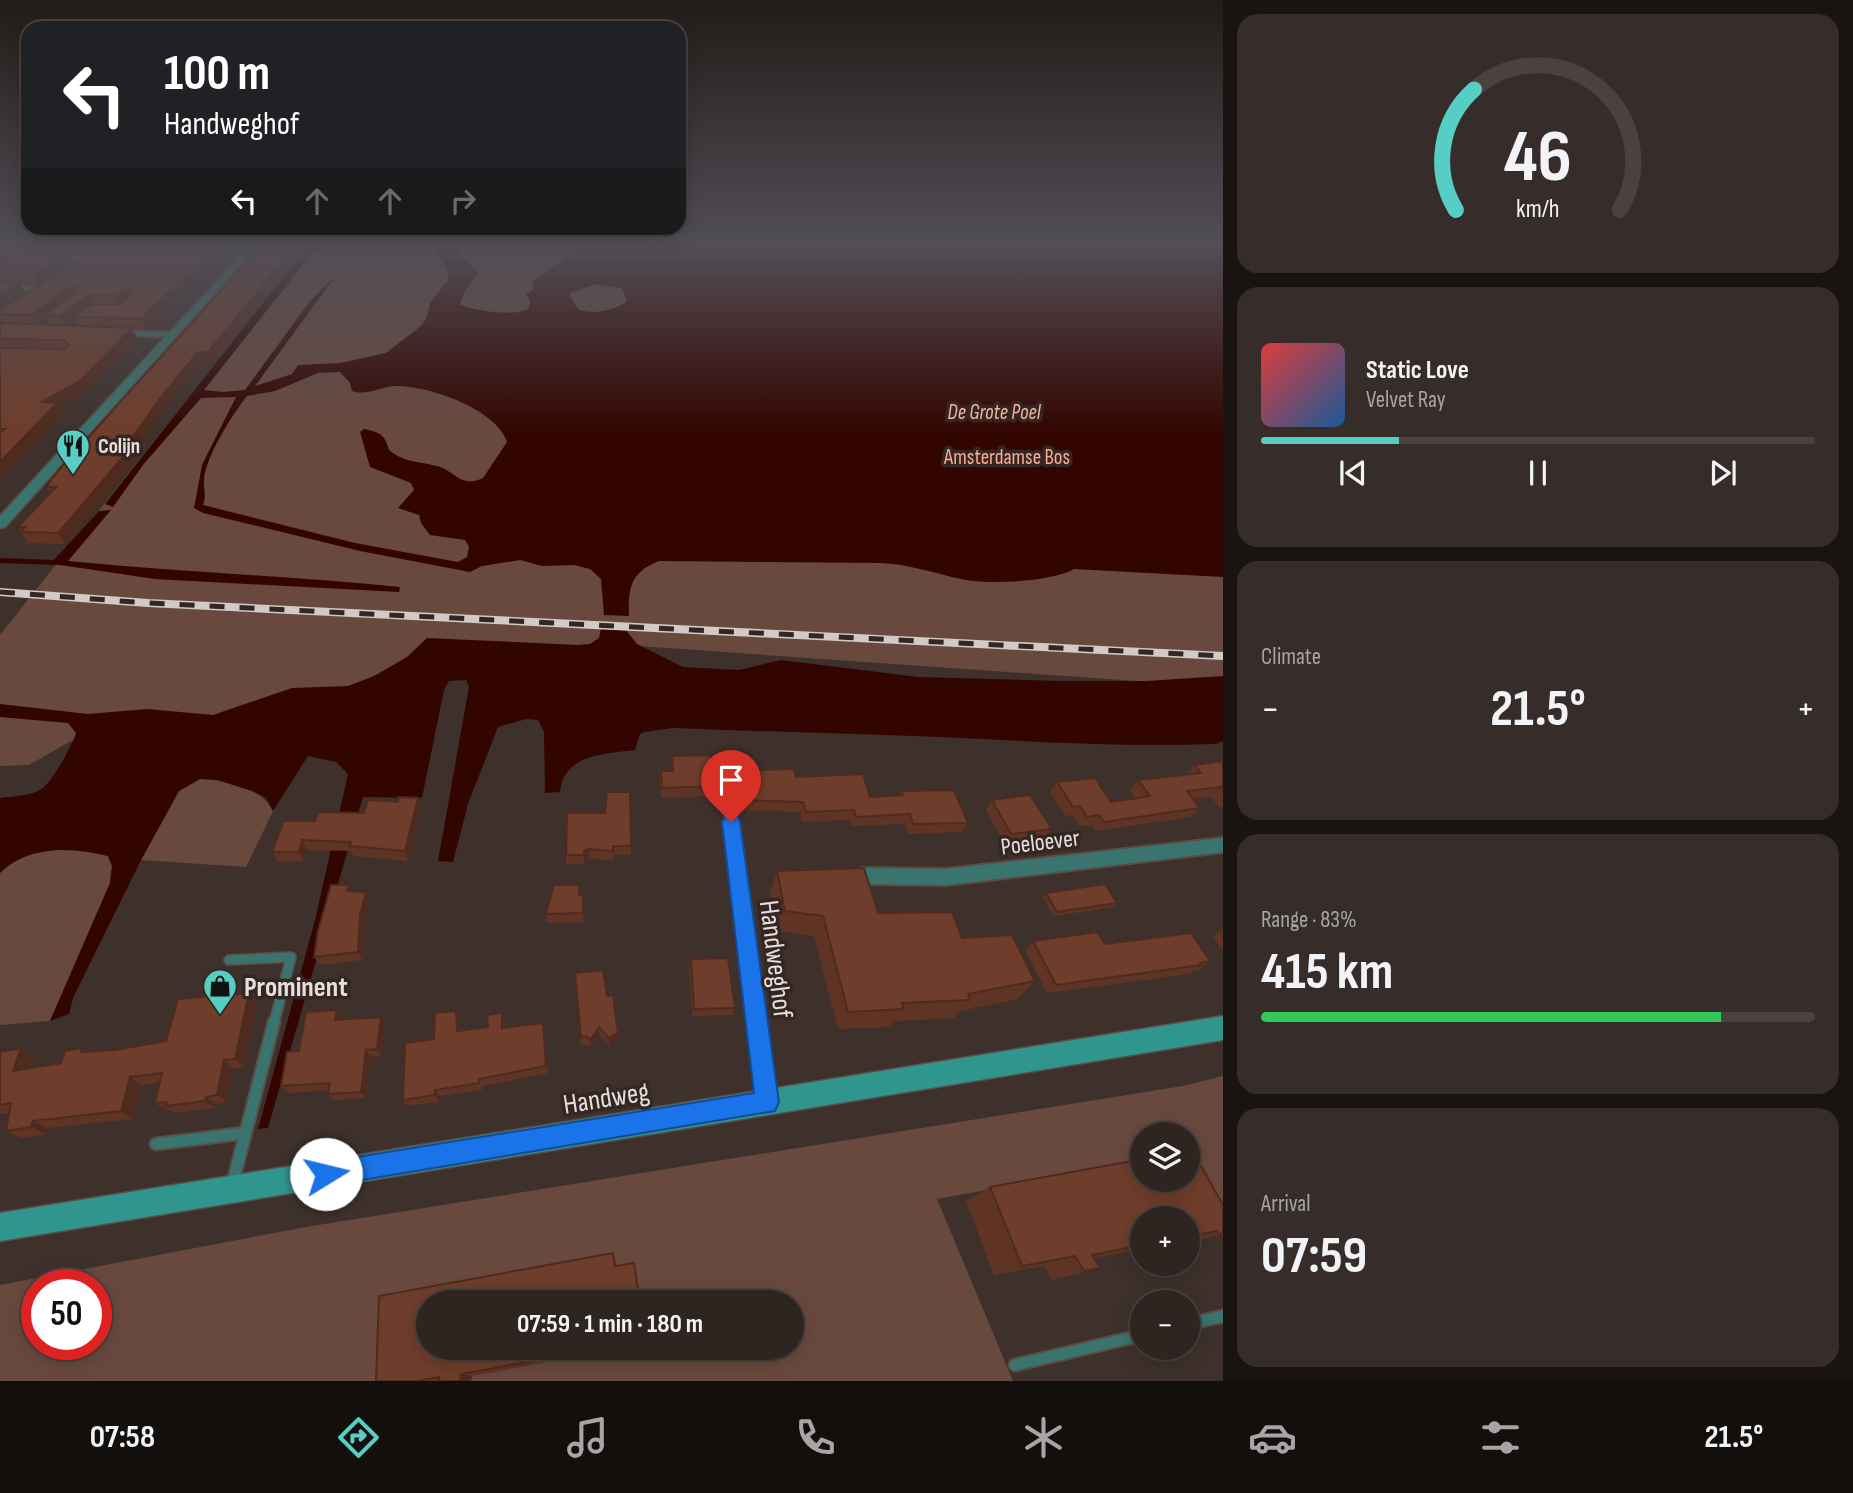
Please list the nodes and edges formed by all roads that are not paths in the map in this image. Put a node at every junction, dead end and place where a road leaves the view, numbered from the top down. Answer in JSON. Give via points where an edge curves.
{"nodes":[{"id":1,"x":199,"y":306,"type":"edge"},
{"id":2,"x":103,"y":332,"type":"edge"},
{"id":3,"x":174,"y":335,"type":"junction"},
{"id":4,"x":0,"y":524,"type":"edge"},
{"id":5,"x":731,"y":822,"type":"dead end"},
{"id":6,"x":1223,"y":845,"type":"edge"},
{"id":7,"x":862,"y":876,"type":"edge"},
{"id":8,"x":229,"y":960,"type":"dead end"},
{"id":9,"x":1223,"y":1028,"type":"edge"},
{"id":10,"x":767,"y":1102,"type":"junction"},
{"id":11,"x":245,"y":1133,"type":"junction"},
{"id":12,"x":156,"y":1144,"type":"dead end"},
{"id":13,"x":231,"y":1190,"type":"junction"},
{"id":14,"x":0,"y":1227,"type":"edge"},
{"id":15,"x":1223,"y":1316,"type":"edge"},
{"id":16,"x":1200,"y":1321,"type":"edge"},
{"id":17,"x":1130,"y":1338,"type":"edge"},
{"id":18,"x":1015,"y":1365,"type":"dead end"}],
"edges":[{"from":1,"to":3,"type":"street"},
{"from":2,"to":3,"type":"street"},
{"from":3,"to":4,"type":"street"},
{"from":5,"to":10,"type":"street","name":"Handweghof"},
{"from":6,"to":7,"type":"street","name":"Poeloever","via":[[946,877]]},
{"from":8,"to":11,"type":"lane","via":[[291,957]]},
{"from":9,"to":10,"type":"main road","name":"Handweg"},
{"from":10,"to":13,"type":"main road","name":"Handweg"},
{"from":11,"to":12,"type":"lane"},
{"from":11,"to":13,"type":"lane"},
{"from":13,"to":14,"type":"main road","name":"Handweg"},
{"from":15,"to":16,"type":"lane"},
{"from":17,"to":18,"type":"lane"}]}
